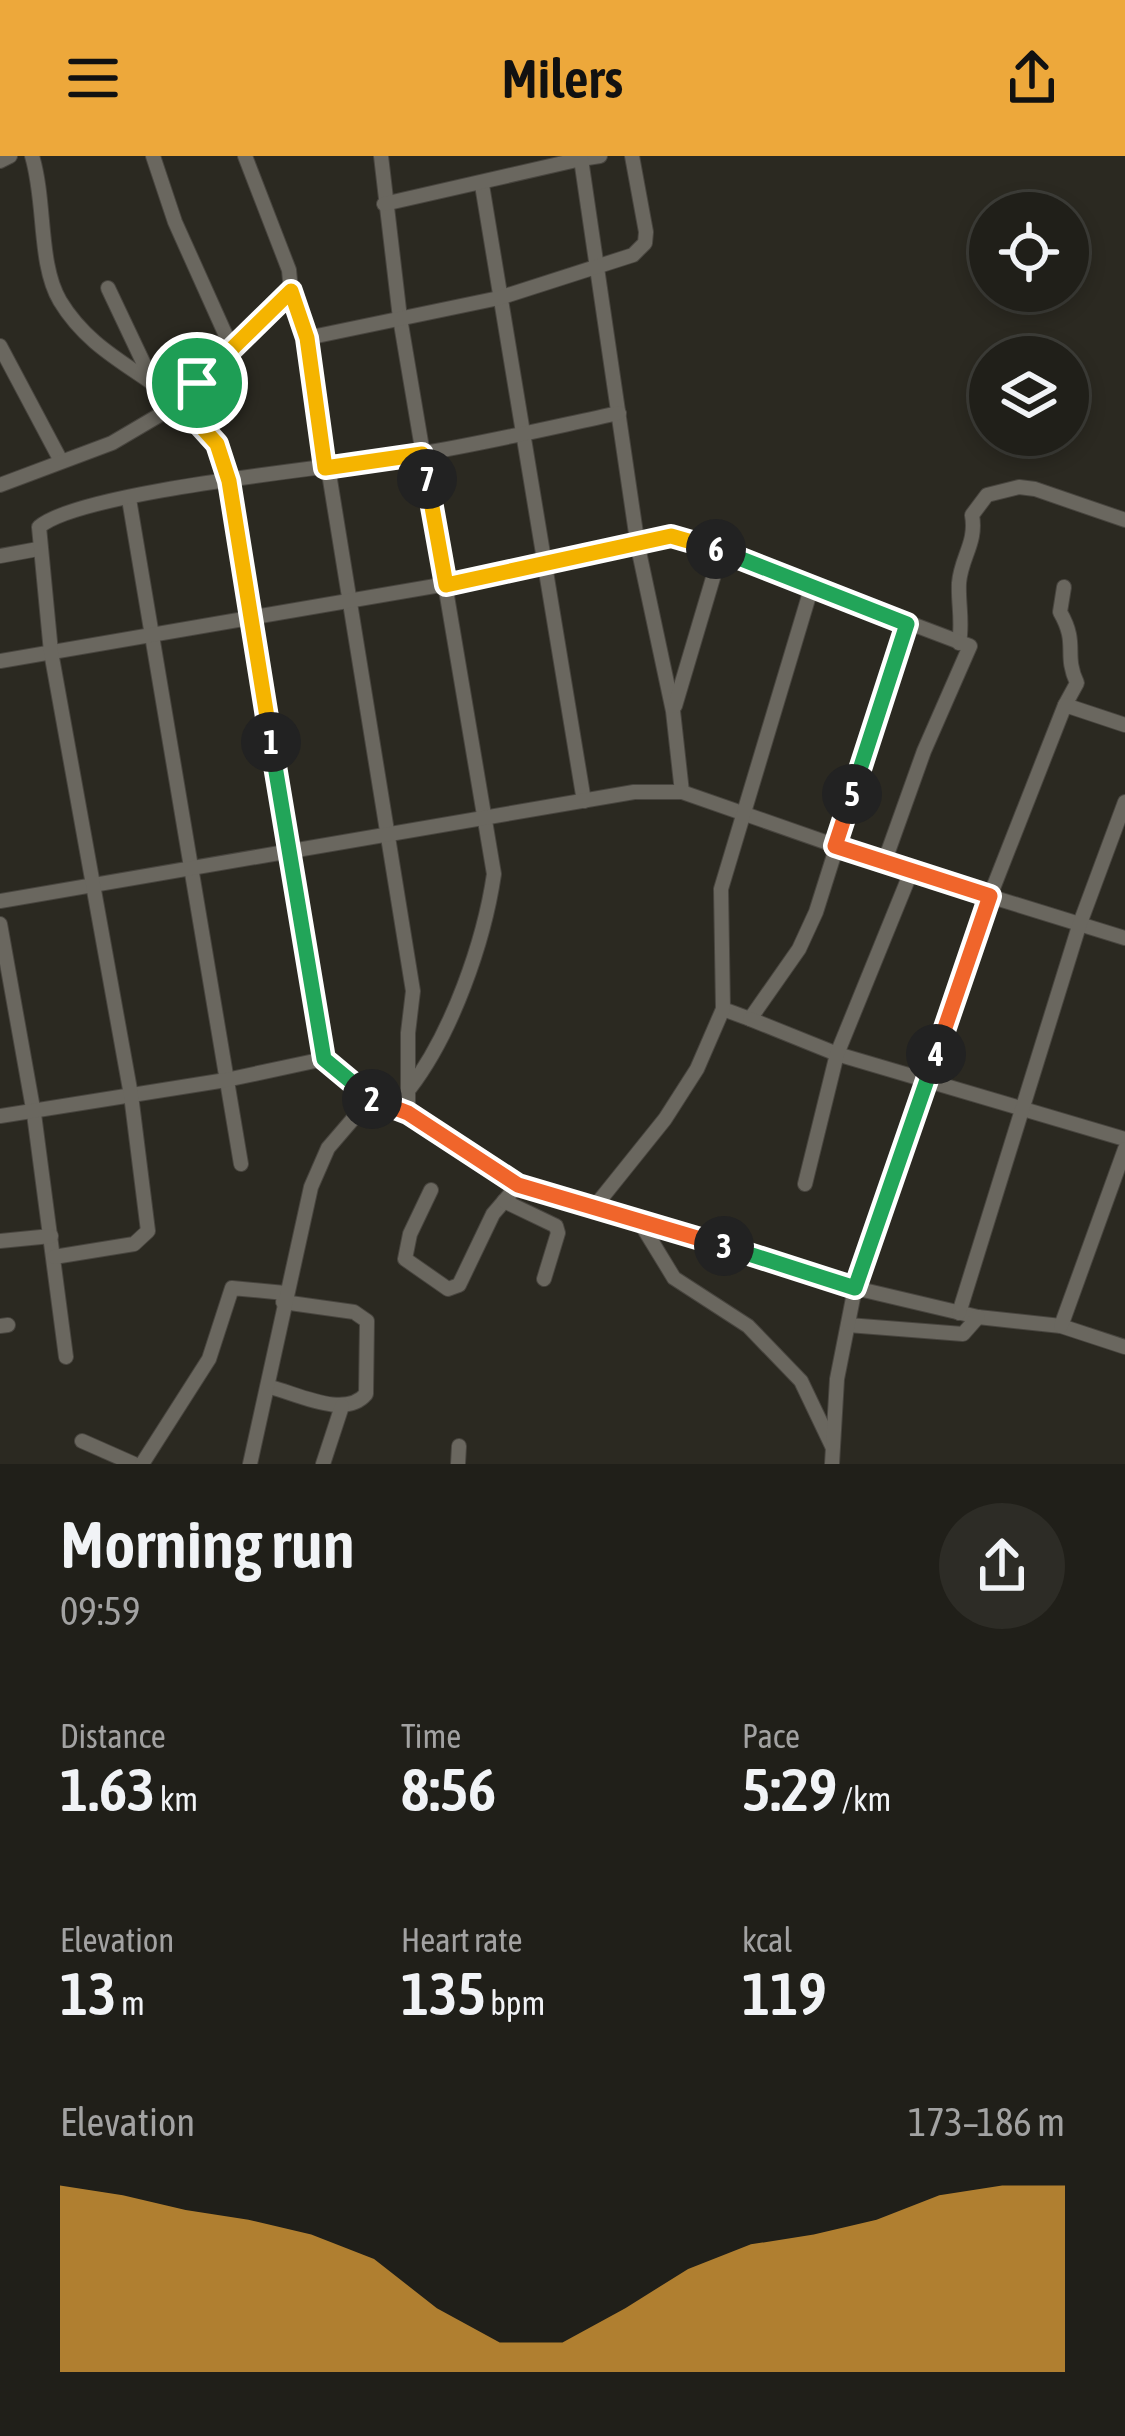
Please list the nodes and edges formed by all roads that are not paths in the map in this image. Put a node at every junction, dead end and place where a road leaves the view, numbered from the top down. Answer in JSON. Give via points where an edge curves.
{"nodes":[{"id":1,"x":10,"y":156,"type":"edge"},
{"id":2,"x":32,"y":156,"type":"edge"},
{"id":3,"x":153,"y":156,"type":"edge"},
{"id":4,"x":245,"y":156,"type":"edge"},
{"id":5,"x":381,"y":156,"type":"edge"},
{"id":6,"x":600,"y":156,"type":"edge"},
{"id":7,"x":632,"y":156,"type":"edge"},
{"id":8,"x":581,"y":159,"type":"junction"},
{"id":9,"x":0,"y":160,"type":"edge"},
{"id":10,"x":482,"y":185,"type":"junction"},
{"id":11,"x":384,"y":204,"type":"junction"},
{"id":12,"x":596,"y":268,"type":"junction"},
{"id":13,"x":108,"y":288,"type":"dead end"},
{"id":14,"x":291,"y":291,"type":"junction"},
{"id":15,"x":500,"y":298,"type":"junction"},
{"id":16,"x":400,"y":317,"type":"junction"},
{"id":17,"x":307,"y":338,"type":"junction"},
{"id":18,"x":0,"y":346,"type":"edge"},
{"id":19,"x":232,"y":349,"type":"junction"},
{"id":20,"x":152,"y":382,"type":"junction"},
{"id":21,"x":180,"y":403,"type":"junction"},
{"id":22,"x":619,"y":413,"type":"junction"},
{"id":23,"x":520,"y":433,"type":"junction"},
{"id":24,"x":422,"y":454,"type":"junction"},
{"id":25,"x":61,"y":460,"type":"junction"},
{"id":26,"x":325,"y":468,"type":"junction"},
{"id":27,"x":229,"y":481,"type":"junction"},
{"id":28,"x":0,"y":485,"type":"edge"},
{"id":29,"x":129,"y":499,"type":"junction"},
{"id":30,"x":1125,"y":520,"type":"edge"},
{"id":31,"x":638,"y":547,"type":"junction"},
{"id":32,"x":38,"y":549,"type":"junction"},
{"id":33,"x":722,"y":550,"type":"junction"},
{"id":34,"x":0,"y":556,"type":"edge"},
{"id":35,"x":545,"y":567,"type":"junction"},
{"id":36,"x":446,"y":585,"type":"junction"},
{"id":37,"x":1064,"y":587,"type":"dead end"},
{"id":38,"x":811,"y":589,"type":"junction"},
{"id":39,"x":347,"y":602,"type":"junction"},
{"id":40,"x":252,"y":618,"type":"junction"},
{"id":41,"x":907,"y":624,"type":"junction"},
{"id":42,"x":152,"y":635,"type":"junction"},
{"id":43,"x":959,"y":643,"type":"junction"},
{"id":44,"x":51,"y":652,"type":"junction"},
{"id":45,"x":0,"y":662,"type":"edge"},
{"id":46,"x":1065,"y":705,"type":"junction"},
{"id":47,"x":673,"y":711,"type":"junction"},
{"id":48,"x":1125,"y":725,"type":"edge"},
{"id":49,"x":682,"y":792,"type":"junction"},
{"id":50,"x":584,"y":800,"type":"junction"},
{"id":51,"x":1125,"y":802,"type":"edge"},
{"id":52,"x":742,"y":814,"type":"junction"},
{"id":53,"x":487,"y":816,"type":"junction"},
{"id":54,"x":388,"y":832,"type":"junction"},
{"id":55,"x":835,"y":846,"type":"junction"},
{"id":56,"x":290,"y":852,"type":"junction"},
{"id":57,"x":884,"y":863,"type":"junction"},
{"id":58,"x":192,"y":866,"type":"junction"},
{"id":59,"x":910,"y":872,"type":"junction"},
{"id":60,"x":92,"y":885,"type":"junction"},
{"id":61,"x":990,"y":896,"type":"junction"},
{"id":62,"x":0,"y":901,"type":"edge"},
{"id":63,"x":0,"y":924,"type":"edge"},
{"id":64,"x":1079,"y":926,"type":"junction"},
{"id":65,"x":1125,"y":938,"type":"edge"},
{"id":66,"x":723,"y":1009,"type":"junction"},
{"id":67,"x":749,"y":1019,"type":"junction"},
{"id":68,"x":837,"y":1054,"type":"junction"},
{"id":69,"x":324,"y":1059,"type":"junction"},
{"id":70,"x":226,"y":1080,"type":"junction"},
{"id":71,"x":927,"y":1080,"type":"junction"},
{"id":72,"x":410,"y":1088,"type":"junction"},
{"id":73,"x":131,"y":1095,"type":"junction"},
{"id":74,"x":371,"y":1098,"type":"junction"},
{"id":75,"x":1024,"y":1108,"type":"junction"},
{"id":76,"x":408,"y":1113,"type":"junction"},
{"id":77,"x":34,"y":1114,"type":"junction"},
{"id":78,"x":0,"y":1115,"type":"edge"},
{"id":79,"x":1125,"y":1139,"type":"edge"},
{"id":80,"x":1125,"y":1149,"type":"edge"},
{"id":81,"x":241,"y":1164,"type":"dead end"},
{"id":82,"x":805,"y":1184,"type":"dead end"},
{"id":83,"x":518,"y":1185,"type":"junction"},
{"id":84,"x":431,"y":1190,"type":"dead end"},
{"id":85,"x":504,"y":1202,"type":"junction"},
{"id":86,"x":596,"y":1205,"type":"junction"},
{"id":87,"x":638,"y":1219,"type":"junction"},
{"id":88,"x":51,"y":1236,"type":"junction"},
{"id":89,"x":0,"y":1241,"type":"edge"},
{"id":90,"x":54,"y":1257,"type":"junction"},
{"id":91,"x":544,"y":1279,"type":"dead end"},
{"id":92,"x":855,"y":1288,"type":"junction"},
{"id":93,"x":284,"y":1297,"type":"junction"},
{"id":94,"x":959,"y":1313,"type":"junction"},
{"id":95,"x":978,"y":1317,"type":"junction"},
{"id":96,"x":848,"y":1325,"type":"junction"},
{"id":97,"x":1061,"y":1326,"type":"junction"},
{"id":98,"x":1125,"y":1348,"type":"edge"},
{"id":99,"x":66,"y":1357,"type":"dead end"},
{"id":100,"x":270,"y":1388,"type":"junction"},
{"id":101,"x":342,"y":1406,"type":"junction"},
{"id":102,"x":82,"y":1441,"type":"dead end"},
{"id":103,"x":459,"y":1446,"type":"dead end"},
{"id":104,"x":832,"y":1456,"type":"edge"},
{"id":105,"x":110,"y":1459,"type":"edge"},
{"id":106,"x":138,"y":1464,"type":"edge"},
{"id":107,"x":250,"y":1464,"type":"edge"},
{"id":108,"x":323,"y":1464,"type":"edge"},
{"id":109,"x":458,"y":1464,"type":"edge"}],
"edges":[{"from":1,"to":9,"type":"street"},
{"from":2,"to":20,"type":"street","via":[[50,278],[62,304]]},
{"from":3,"to":19,"type":"street"},
{"from":4,"to":14,"type":"street"},
{"from":5,"to":11,"type":"street"},
{"from":6,"to":8,"type":"street"},
{"from":7,"to":12,"type":"street","via":[[644,244]]},
{"from":8,"to":10,"type":"street"},
{"from":8,"to":12,"type":"street"},
{"from":10,"to":11,"type":"street"},
{"from":10,"to":15,"type":"street"},
{"from":11,"to":16,"type":"street"},
{"from":12,"to":15,"type":"street"},
{"from":12,"to":22,"type":"street"},
{"from":13,"to":20,"type":"street"},
{"from":14,"to":17,"type":"street"},
{"from":14,"to":19,"type":"street"},
{"from":15,"to":16,"type":"street"},
{"from":15,"to":23,"type":"street"},
{"from":16,"to":17,"type":"street"},
{"from":16,"to":24,"type":"street"},
{"from":17,"to":26,"type":"street"},
{"from":18,"to":25,"type":"street"},
{"from":19,"to":21,"type":"street"},
{"from":20,"to":21,"type":"street"},
{"from":21,"to":25,"type":"street","via":[[112,443]]},
{"from":21,"to":27,"type":"street","via":[[217,444]]},
{"from":22,"to":23,"type":"street"},
{"from":22,"to":31,"type":"street"},
{"from":23,"to":24,"type":"street"},
{"from":23,"to":35,"type":"street"},
{"from":24,"to":26,"type":"street"},
{"from":24,"to":36,"type":"street"},
{"from":25,"to":28,"type":"street"},
{"from":26,"to":27,"type":"street"},
{"from":26,"to":39,"type":"street"},
{"from":27,"to":29,"type":"street"},
{"from":27,"to":40,"type":"street"},
{"from":29,"to":32,"type":"street","via":[[48,520],[39,527]]},
{"from":29,"to":42,"type":"street"},
{"from":30,"to":43,"type":"street","via":[[1035,489],[987,494],[971,515],[975,538],[959,585]]},
{"from":31,"to":33,"type":"street","via":[[671,536]]},
{"from":31,"to":35,"type":"street"},
{"from":31,"to":47,"type":"street"},
{"from":32,"to":34,"type":"street"},
{"from":32,"to":44,"type":"street"},
{"from":33,"to":38,"type":"street"},
{"from":33,"to":47,"type":"street"},
{"from":35,"to":36,"type":"street"},
{"from":35,"to":50,"type":"street"},
{"from":36,"to":39,"type":"street"},
{"from":36,"to":53,"type":"street"},
{"from":37,"to":46,"type":"street","via":[[1060,612],[1071,628],[1069,665],[1077,681]]},
{"from":38,"to":41,"type":"street"},
{"from":38,"to":52,"type":"street"},
{"from":39,"to":40,"type":"street"},
{"from":39,"to":54,"type":"street"},
{"from":40,"to":42,"type":"street"},
{"from":40,"to":56,"type":"street"},
{"from":41,"to":43,"type":"street"},
{"from":41,"to":55,"type":"street"},
{"from":42,"to":44,"type":"street"},
{"from":42,"to":58,"type":"street"},
{"from":43,"to":57,"type":"street","via":[[970,646]]},
{"from":44,"to":45,"type":"street"},
{"from":44,"to":60,"type":"street"},
{"from":46,"to":48,"type":"street"},
{"from":46,"to":61,"type":"street"},
{"from":47,"to":49,"type":"street"},
{"from":49,"to":50,"type":"street"},
{"from":49,"to":52,"type":"street"},
{"from":50,"to":53,"type":"street"},
{"from":51,"to":64,"type":"street"},
{"from":52,"to":55,"type":"street"},
{"from":52,"to":66,"type":"street","via":[[721,889]]},
{"from":53,"to":54,"type":"street"},
{"from":53,"to":72,"type":"street","via":[[494,874],[487,919],[426,1068]]},
{"from":54,"to":56,"type":"street"},
{"from":54,"to":72,"type":"street","via":[[413,992]]},
{"from":55,"to":57,"type":"street"},
{"from":55,"to":67,"type":"street","via":[[800,949]]},
{"from":56,"to":58,"type":"street"},
{"from":56,"to":69,"type":"street"},
{"from":57,"to":59,"type":"street"},
{"from":58,"to":60,"type":"street"},
{"from":58,"to":70,"type":"street"},
{"from":59,"to":61,"type":"street"},
{"from":59,"to":68,"type":"street"},
{"from":60,"to":62,"type":"street"},
{"from":60,"to":73,"type":"street"},
{"from":61,"to":64,"type":"street"},
{"from":61,"to":71,"type":"street"},
{"from":63,"to":77,"type":"street"},
{"from":64,"to":65,"type":"street"},
{"from":64,"to":75,"type":"street"},
{"from":66,"to":67,"type":"street"},
{"from":66,"to":86,"type":"street","via":[[698,1069]]},
{"from":67,"to":68,"type":"street"},
{"from":68,"to":71,"type":"street"},
{"from":68,"to":82,"type":"street"},
{"from":69,"to":70,"type":"street"},
{"from":69,"to":74,"type":"street"},
{"from":70,"to":73,"type":"street"},
{"from":70,"to":81,"type":"street"},
{"from":71,"to":75,"type":"street"},
{"from":71,"to":92,"type":"street"},
{"from":72,"to":76,"type":"street"},
{"from":73,"to":77,"type":"street"},
{"from":73,"to":90,"type":"street","via":[[148,1232],[134,1244]]},
{"from":74,"to":76,"type":"street"},
{"from":74,"to":93,"type":"street","via":[[319,1164]]},
{"from":75,"to":79,"type":"street"},
{"from":75,"to":94,"type":"street"},
{"from":76,"to":83,"type":"street"},
{"from":77,"to":78,"type":"street"},
{"from":77,"to":88,"type":"street"},
{"from":80,"to":97,"type":"street"},
{"from":83,"to":85,"type":"street"},
{"from":83,"to":86,"type":"street"},
{"from":84,"to":85,"type":"street","via":[[405,1259],[448,1288],[459,1286]]},
{"from":85,"to":91,"type":"street","via":[[556,1226]]},
{"from":86,"to":87,"type":"street"},
{"from":87,"to":92,"type":"street"},
{"from":87,"to":104,"type":"street","via":[[674,1278],[748,1326],[800,1381]]},
{"from":88,"to":89,"type":"street"},
{"from":88,"to":90,"type":"street"},
{"from":90,"to":99,"type":"street"},
{"from":92,"to":94,"type":"street"},
{"from":92,"to":96,"type":"street"},
{"from":93,"to":100,"type":"street"},
{"from":93,"to":101,"type":"street","via":[[367,1321],[366,1394]]},
{"from":93,"to":106,"type":"street","via":[[232,1288],[209,1359]]},
{"from":94,"to":95,"type":"street"},
{"from":95,"to":96,"type":"street","via":[[963,1334]]},
{"from":95,"to":97,"type":"street"},
{"from":96,"to":104,"type":"street"},
{"from":97,"to":98,"type":"street"},
{"from":100,"to":101,"type":"street"},
{"from":100,"to":107,"type":"street"},
{"from":101,"to":108,"type":"street"},
{"from":102,"to":105,"type":"street"},
{"from":103,"to":109,"type":"street"},
{"from":105,"to":106,"type":"street"}]}
